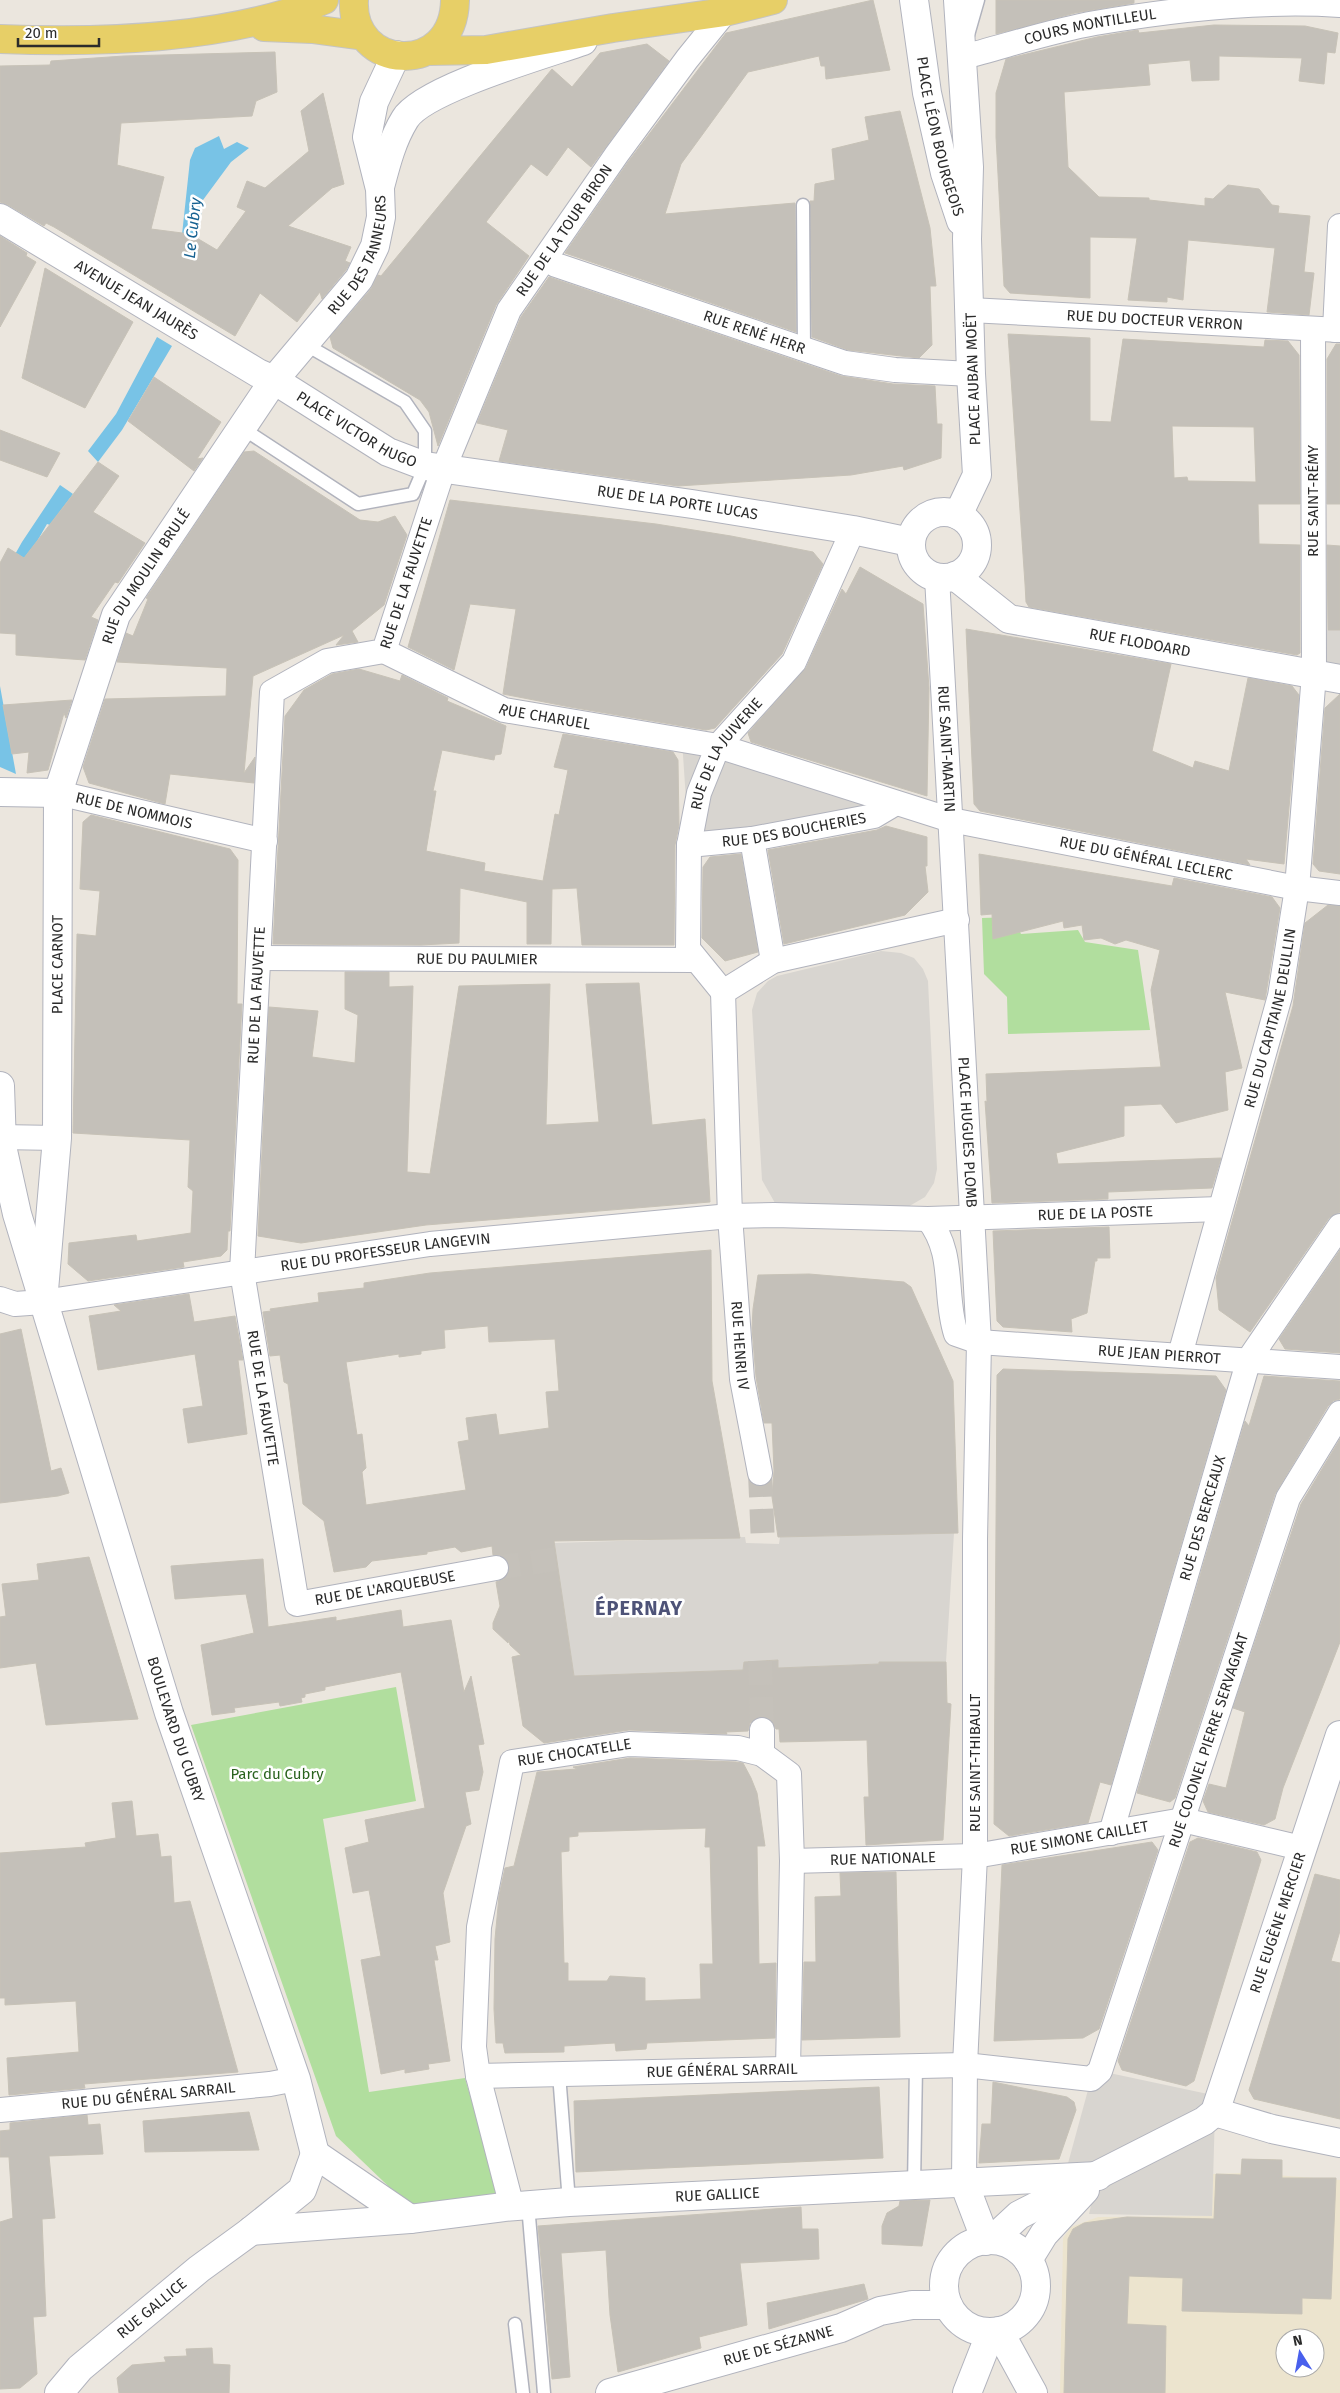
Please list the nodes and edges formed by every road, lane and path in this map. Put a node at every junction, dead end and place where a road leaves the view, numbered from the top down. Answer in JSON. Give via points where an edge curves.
{"nodes":[{"id":1,"x":324,"y":0,"type":"edge"},
{"id":2,"x":354,"y":0,"type":"edge"},
{"id":3,"x":455,"y":0,"type":"edge"},
{"id":4,"x":773,"y":0,"type":"edge"},
{"id":5,"x":914,"y":0,"type":"edge"},
{"id":6,"x":958,"y":0,"type":"edge"},
{"id":7,"x":978,"y":0,"type":"edge"},
{"id":8,"x":1340,"y":5,"type":"edge"},
{"id":9,"x":725,"y":12,"type":"junction"},
{"id":10,"x":242,"y":26,"type":"junction"},
{"id":11,"x":612,"y":28,"type":"junction"},
{"id":12,"x":364,"y":36,"type":"junction"},
{"id":13,"x":0,"y":39,"type":"edge"},
{"id":14,"x":427,"y":51,"type":"junction"},
{"id":15,"x":396,"y":55,"type":"junction"},
{"id":16,"x":962,"y":57,"type":"junction"},
{"id":17,"x":380,"y":189,"type":"junction"},
{"id":18,"x":803,"y":205,"type":"dead end"},
{"id":19,"x":0,"y":218,"type":"edge"},
{"id":20,"x":1340,"y":226,"type":"edge"},
{"id":21,"x":967,"y":239,"type":"junction"},
{"id":22,"x":545,"y":259,"type":"junction"},
{"id":23,"x":970,"y":310,"type":"junction"},
{"id":24,"x":1329,"y":329,"type":"edge"},
{"id":25,"x":303,"y":343,"type":"junction"},
{"id":26,"x":804,"y":351,"type":"junction"},
{"id":27,"x":971,"y":374,"type":"junction"},
{"id":28,"x":274,"y":380,"type":"junction"},
{"id":29,"x":242,"y":428,"type":"junction"},
{"id":30,"x":434,"y":468,"type":"junction"},
{"id":31,"x":958,"y":515,"type":"junction"},
{"id":32,"x":853,"y":530,"type":"junction"},
{"id":33,"x":910,"y":542,"type":"junction"},
{"id":34,"x":946,"y":577,"type":"junction"},
{"id":35,"x":384,"y":651,"type":"junction"},
{"id":36,"x":1327,"y":676,"type":"edge"},
{"id":37,"x":718,"y":746,"type":"junction"},
{"id":38,"x":0,"y":792,"type":"edge"},
{"id":39,"x":58,"y":793,"type":"junction"},
{"id":40,"x":896,"y":802,"type":"junction"},
{"id":41,"x":951,"y":820,"type":"junction"},
{"id":42,"x":752,"y":839,"type":"junction"},
{"id":43,"x":265,"y":841,"type":"junction"},
{"id":44,"x":689,"y":845,"type":"junction"},
{"id":45,"x":1297,"y":888,"type":"junction"},
{"id":46,"x":1340,"y":893,"type":"edge"},
{"id":47,"x":957,"y":920,"type":"junction"},
{"id":48,"x":259,"y":958,"type":"junction"},
{"id":49,"x":695,"y":960,"type":"junction"},
{"id":50,"x":773,"y":961,"type":"junction"},
{"id":51,"x":722,"y":992,"type":"junction"},
{"id":52,"x":0,"y":1086,"type":"edge"},
{"id":53,"x":57,"y":1138,"type":"junction"},
{"id":54,"x":1,"y":1142,"type":"edge"},
{"id":55,"x":1220,"y":1209,"type":"junction"},
{"id":56,"x":730,"y":1216,"type":"junction"},
{"id":57,"x":970,"y":1218,"type":"junction"},
{"id":58,"x":928,"y":1219,"type":"junction"},
{"id":59,"x":1340,"y":1226,"type":"edge"},
{"id":60,"x":242,"y":1272,"type":"junction"},
{"id":61,"x":0,"y":1299,"type":"edge"},
{"id":62,"x":43,"y":1302,"type":"junction"},
{"id":63,"x":978,"y":1342,"type":"junction"},
{"id":64,"x":1180,"y":1355,"type":"junction"},
{"id":65,"x":1249,"y":1359,"type":"junction"},
{"id":66,"x":1340,"y":1367,"type":"edge"},
{"id":67,"x":1340,"y":1412,"type":"edge"},
{"id":68,"x":760,"y":1473,"type":"tunnel mouth"},
{"id":69,"x":485,"y":1570,"type":"tunnel mouth"},
{"id":70,"x":297,"y":1604,"type":"joint"},
{"id":71,"x":762,"y":1730,"type":"tunnel mouth"},
{"id":72,"x":1338,"y":1745,"type":"edge"},
{"id":73,"x":762,"y":1754,"type":"junction"},
{"id":74,"x":1183,"y":1820,"type":"junction"},
{"id":75,"x":1111,"y":1833,"type":"junction"},
{"id":76,"x":1301,"y":1848,"type":"junction"},
{"id":77,"x":975,"y":1856,"type":"junction"},
{"id":78,"x":792,"y":1861,"type":"junction"},
{"id":79,"x":965,"y":2065,"type":"junction"},
{"id":80,"x":916,"y":2066,"type":"junction"},
{"id":81,"x":788,"y":2069,"type":"junction"},
{"id":82,"x":559,"y":2074,"type":"junction"},
{"id":83,"x":478,"y":2076,"type":"junction"},
{"id":84,"x":1096,"y":2077,"type":"joint"},
{"id":85,"x":296,"y":2079,"type":"junction"},
{"id":86,"x":0,"y":2110,"type":"edge"},
{"id":87,"x":1215,"y":2112,"type":"junction"},
{"id":88,"x":1340,"y":2143,"type":"edge"},
{"id":89,"x":315,"y":2154,"type":"junction"},
{"id":90,"x":1098,"y":2176,"type":"junction"},
{"id":91,"x":964,"y":2183,"type":"junction"},
{"id":92,"x":914,"y":2186,"type":"junction"},
{"id":93,"x":569,"y":2202,"type":"junction"},
{"id":94,"x":520,"y":2206,"type":"junction"},
{"id":95,"x":410,"y":2219,"type":"junction"},
{"id":96,"x":251,"y":2231,"type":"junction"},
{"id":97,"x":990,"y":2240,"type":"junction"},
{"id":98,"x":1028,"y":2260,"type":"junction"},
{"id":99,"x":948,"y":2305,"type":"junction"},
{"id":100,"x":515,"y":2324,"type":"dead end"},
{"id":101,"x":995,"y":2331,"type":"junction"},
{"id":102,"x":59,"y":2393,"type":"edge"},
{"id":103,"x":523,"y":2393,"type":"edge"},
{"id":104,"x":544,"y":2393,"type":"edge"},
{"id":105,"x":610,"y":2393,"type":"edge"},
{"id":106,"x":967,"y":2393,"type":"edge"},
{"id":107,"x":1033,"y":2393,"type":"edge"}],
"edges":[{"from":1,"to":10,"type":"main road"},
{"from":2,"to":12,"type":"main road","via":[[355,17]]},
{"from":3,"to":14,"type":"main road","via":[[450,30]]},
{"from":4,"to":9,"type":"main road"},
{"from":5,"to":21,"type":"main road","name":"PLACE LÉON BOURGEOIS","via":[[927,92],[945,173]]},
{"from":6,"to":16,"type":"main road","name":"PLACE LÉON BOURGEOIS"},
{"from":7,"to":16,"type":"lane","name":"PLACE LÉON BOURGEOIS"},
{"from":8,"to":16,"type":"street","name":"COURS MONTILLEUL","via":[[1213,8],[1094,23]]},
{"from":9,"to":11,"type":"main road"},
{"from":9,"to":22,"type":"street","name":"RUE DE LA TOUR BIRON","via":[[617,154]]},
{"from":10,"to":12,"type":"main road","via":[[312,29]]},
{"from":10,"to":13,"type":"main road","via":[[54,42]]},
{"from":11,"to":14,"type":"main road","via":[[486,50]]},
{"from":11,"to":17,"type":"main road","via":[[429,98],[406,117],[390,149]]},
{"from":12,"to":15,"type":"main road","via":[[384,52]]},
{"from":14,"to":15,"type":"main road","via":[[412,56]]},
{"from":15,"to":17,"type":"main road","name":"RUE DES TANNEURS","via":[[374,102],[367,137]]},
{"from":16,"to":21,"type":"main road","name":"PLACE LÉON BOURGEOIS","via":[[969,167]]},
{"from":17,"to":25,"type":"main road","name":"RUE DES TANNEURS","via":[[381,216],[375,246],[359,279]]},
{"from":18,"to":26,"type":"lane"},
{"from":19,"to":28,"type":"main road","name":"AVENUE JEAN JAURÈS"},
{"from":20,"to":24,"type":"street"},
{"from":21,"to":23,"type":"main road","name":"PLACE AUBAN MOËT"},
{"from":22,"to":26,"type":"street","name":"RUE RENÉ HERR"},
{"from":22,"to":30,"type":"street","name":"RUE DE LA TOUR BIRON","via":[[509,310]]},
{"from":23,"to":24,"type":"street","name":"RUE DU DOCTEUR VERRON"},
{"from":23,"to":27,"type":"main road","name":"PLACE AUBAN MOËT"},
{"from":24,"to":36,"type":"street","name":"RUE SAINT-RÉMY"},
{"from":25,"to":28,"type":"main road","name":"RUE DES TANNEURS"},
{"from":25,"to":30,"type":"lane","via":[[405,402],[425,431]]},
{"from":26,"to":27,"type":"street","name":"RUE RENÉ HERR","via":[[845,364]]},
{"from":27,"to":31,"type":"main road","name":"PLACE AUBAN MOËT","via":[[977,476]]},
{"from":28,"to":29,"type":"main road","name":"RUE DU MOULIN BRULÉ"},
{"from":28,"to":30,"type":"main road","name":"PLACE VICTOR HUGO","via":[[388,452]]},
{"from":29,"to":30,"type":"lane","via":[[358,504],[413,494]]},
{"from":29,"to":39,"type":"main road","name":"RUE DU MOULIN BRULÉ","via":[[116,615]]},
{"from":30,"to":32,"type":"main road","name":"RUE DE LA PORTE LUCAS"},
{"from":30,"to":35,"type":"street","name":"RUE DE LA FAUVETTE"},
{"from":31,"to":33,"type":"main road","via":[[937,512],[927,516],[916,527]]},
{"from":31,"to":34,"type":"main road","via":[[972,528],[977,546],[970,564]]},
{"from":32,"to":33,"type":"main road","name":"RUE DE LA PORTE LUCAS"},
{"from":32,"to":37,"type":"street","name":"RUE DE LA JUIVERIE","via":[[794,662]]},
{"from":33,"to":34,"type":"main road","via":[[914,561],[920,568]]},
{"from":34,"to":36,"type":"main road","name":"RUE FLODOARD","via":[[1009,619]]},
{"from":34,"to":41,"type":"street","name":"RUE SAINT-MARTIN"},
{"from":35,"to":37,"type":"street","name":"RUE CHARUEL","via":[[504,710]]},
{"from":35,"to":43,"type":"street","name":"RUE DE LA FAUVETTE","via":[[327,661],[272,692]]},
{"from":36,"to":45,"type":"street","name":"RUE DU CAPITAINE DEULLIN"},
{"from":37,"to":40,"type":"street","name":"RUE DES BOUCHERIES"},
{"from":37,"to":44,"type":"street","name":"RUE DE LA JUIVERIE","via":[[699,793]]},
{"from":38,"to":39,"type":"main road","name":"RUE DE NOMMOIS"},
{"from":39,"to":43,"type":"street","name":"RUE DE NOMMOIS"},
{"from":39,"to":53,"type":"main road","name":"PLACE CARNOT"},
{"from":40,"to":41,"type":"street","name":"RUE DES BOUCHERIES"},
{"from":40,"to":42,"type":"street","name":"RUE DES BOUCHERIES","via":[[874,816]]},
{"from":41,"to":45,"type":"street","name":"RUE DU GÉNÉRAL LECLERC"},
{"from":41,"to":47,"type":"street","name":"RUE SAINT-MARTIN"},
{"from":42,"to":44,"type":"street","name":"RUE DES BOUCHERIES"},
{"from":42,"to":50,"type":"street"},
{"from":43,"to":48,"type":"street","name":"RUE DE LA FAUVETTE"},
{"from":44,"to":49,"type":"street","name":"RUE DE LA JUIVERIE","via":[[688,949]]},
{"from":45,"to":46,"type":"street","name":"RUE DU GÉNÉRAL LECLERC"},
{"from":45,"to":55,"type":"street","name":"RUE DU CAPITAINE DEULLIN","via":[[1280,996]]},
{"from":47,"to":50,"type":"street"},
{"from":47,"to":57,"type":"street","name":"PLACE HUGUES PLOMB"},
{"from":48,"to":49,"type":"street","name":"RUE DU PAULMIER"},
{"from":48,"to":60,"type":"street","name":"RUE DE LA FAUVETTE"},
{"from":49,"to":51,"type":"street","name":"RUE DE LA JUIVERIE"},
{"from":50,"to":51,"type":"street"},
{"from":51,"to":56,"type":"street"},
{"from":52,"to":54,"type":"main road"},
{"from":53,"to":54,"type":"street"},
{"from":53,"to":62,"type":"main road","name":"PLACE CARNOT"},
{"from":54,"to":62,"type":"main road","via":[[16,1214]]},
{"from":55,"to":57,"type":"street","name":"RUE DE LA POSTE"},
{"from":55,"to":64,"type":"street","name":"RUE DU CAPITAINE DEULLIN"},
{"from":56,"to":58,"type":"street","name":"PLACE HUGUES PLOMB","via":[[774,1214]]},
{"from":56,"to":60,"type":"street","name":"RUE DU PROFESSEUR LANGEVIN","via":[[430,1244]]},
{"from":56,"to":68,"type":"street","name":"RUE HENRI IV","via":[[742,1379]]},
{"from":57,"to":58,"type":"street","name":"PLACE HUGUES PLOMB"},
{"from":57,"to":63,"type":"street","name":"RUE SAINT-THIBAULT"},
{"from":58,"to":63,"type":"street","via":[[937,1230],[946,1255],[950,1317],[956,1334]]},
{"from":59,"to":65,"type":"street","name":"RUE DES BERCEAUX"},
{"from":60,"to":62,"type":"street","name":"RUE DU PROFESSEUR LANGEVIN"},
{"from":60,"to":70,"type":"street","name":"RUE DE LA FAUVETTE"},
{"from":61,"to":62,"type":"street","via":[[15,1304]]},
{"from":62,"to":85,"type":"main road","name":"BOULEVARD DU CUBRY","via":[[169,1713]]},
{"from":63,"to":64,"type":"street","name":"RUE JEAN PIERROT"},
{"from":63,"to":77,"type":"street","name":"RUE SAINT-THIBAULT"},
{"from":64,"to":65,"type":"street","name":"RUE JEAN PIERROT"},
{"from":65,"to":66,"type":"street","name":"RUE JEAN PIERROT"},
{"from":65,"to":75,"type":"street","name":"RUE DES BERCEAUX"},
{"from":67,"to":74,"type":"street","name":"RUE COLONEL PIERRE SERVAGNAT","via":[[1288,1498]]},
{"from":69,"to":70,"type":"street","name":"RUE DE L'ARQUEBUSE"},
{"from":71,"to":73,"type":"street"},
{"from":72,"to":76,"type":"main road","name":"RUE EUGÈNE MERCIER"},
{"from":73,"to":78,"type":"street","name":"RUE CHOCATELLE","via":[[788,1774]]},
{"from":73,"to":83,"type":"street","name":"RUE CHOCATELLE","via":[[738,1748],[628,1744],[512,1762],[479,1927],[474,2047]]},
{"from":74,"to":75,"type":"street","name":"RUE SIMONE CAILLET"},
{"from":74,"to":76,"type":"street","name":"RUE SIMONE CAILLET"},
{"from":74,"to":84,"type":"street","name":"RUE COLONEL PIERRE SERVAGNAT"},
{"from":75,"to":77,"type":"street","name":"RUE SIMONE CAILLET"},
{"from":76,"to":87,"type":"main road","name":"RUE EUGÈNE MERCIER"},
{"from":77,"to":78,"type":"street","name":"RUE NATIONALE"},
{"from":77,"to":79,"type":"street","name":"RUE SAINT-THIBAULT"},
{"from":78,"to":81,"type":"street","name":"RUE CHOCATELLE"},
{"from":79,"to":80,"type":"street","name":"RUE GÉNÉRAL SARRAIL"},
{"from":79,"to":84,"type":"street","name":"RUE GÉNÉRAL SARRAIL"},
{"from":79,"to":91,"type":"street","name":"RUE SAINT-THIBAULT"},
{"from":80,"to":81,"type":"street","name":"RUE GÉNÉRAL SARRAIL"},
{"from":80,"to":92,"type":"lane"},
{"from":81,"to":82,"type":"street","name":"RUE GÉNÉRAL SARRAIL"},
{"from":82,"to":83,"type":"street","name":"RUE GÉNÉRAL SARRAIL"},
{"from":82,"to":93,"type":"lane"},
{"from":83,"to":94,"type":"street","name":"RUE CHOCATELLE"},
{"from":85,"to":86,"type":"street","name":"RUE DU GÉNÉRAL SARRAIL"},
{"from":85,"to":89,"type":"main road","name":"BOULEVARD DU CUBRY"},
{"from":87,"to":88,"type":"main road","via":[[1272,2129]]},
{"from":87,"to":90,"type":"main road","via":[[1204,2121]]},
{"from":89,"to":95,"type":"main road"},
{"from":89,"to":96,"type":"main road","name":"RUE GALLICE","via":[[302,2190]]},
{"from":90,"to":91,"type":"main road","name":"RUE GALLICE"},
{"from":90,"to":97,"type":"main road","via":[[1019,2215]]},
{"from":90,"to":98,"type":"main road","via":[[1044,2234]]},
{"from":91,"to":92,"type":"main road","name":"RUE GALLICE"},
{"from":91,"to":97,"type":"main road"},
{"from":92,"to":93,"type":"main road","name":"RUE GALLICE"},
{"from":93,"to":94,"type":"main road","name":"RUE GALLICE"},
{"from":94,"to":95,"type":"main road","name":"RUE GALLICE"},
{"from":94,"to":104,"type":"lane"},
{"from":95,"to":96,"type":"main road","name":"RUE GALLICE"},
{"from":96,"to":102,"type":"main road","name":"RUE GALLICE","via":[[199,2269],[80,2368]]},
{"from":97,"to":98,"type":"main road","via":[[1011,2245]]},
{"from":97,"to":99,"type":"main road","via":[[963,2249],[949,2265],[944,2284]]},
{"from":98,"to":101,"type":"main road","via":[[1036,2284],[1030,2309],[1017,2323]]},
{"from":99,"to":101,"type":"main road","via":[[955,2317],[967,2327],[982,2332]]},
{"from":99,"to":105,"type":"main road","name":"RUE DE SÉZANNE","via":[[912,2305],[880,2311],[841,2328]]},
{"from":100,"to":103,"type":"lane"},
{"from":101,"to":106,"type":"main road"},
{"from":101,"to":107,"type":"main road"}]}
